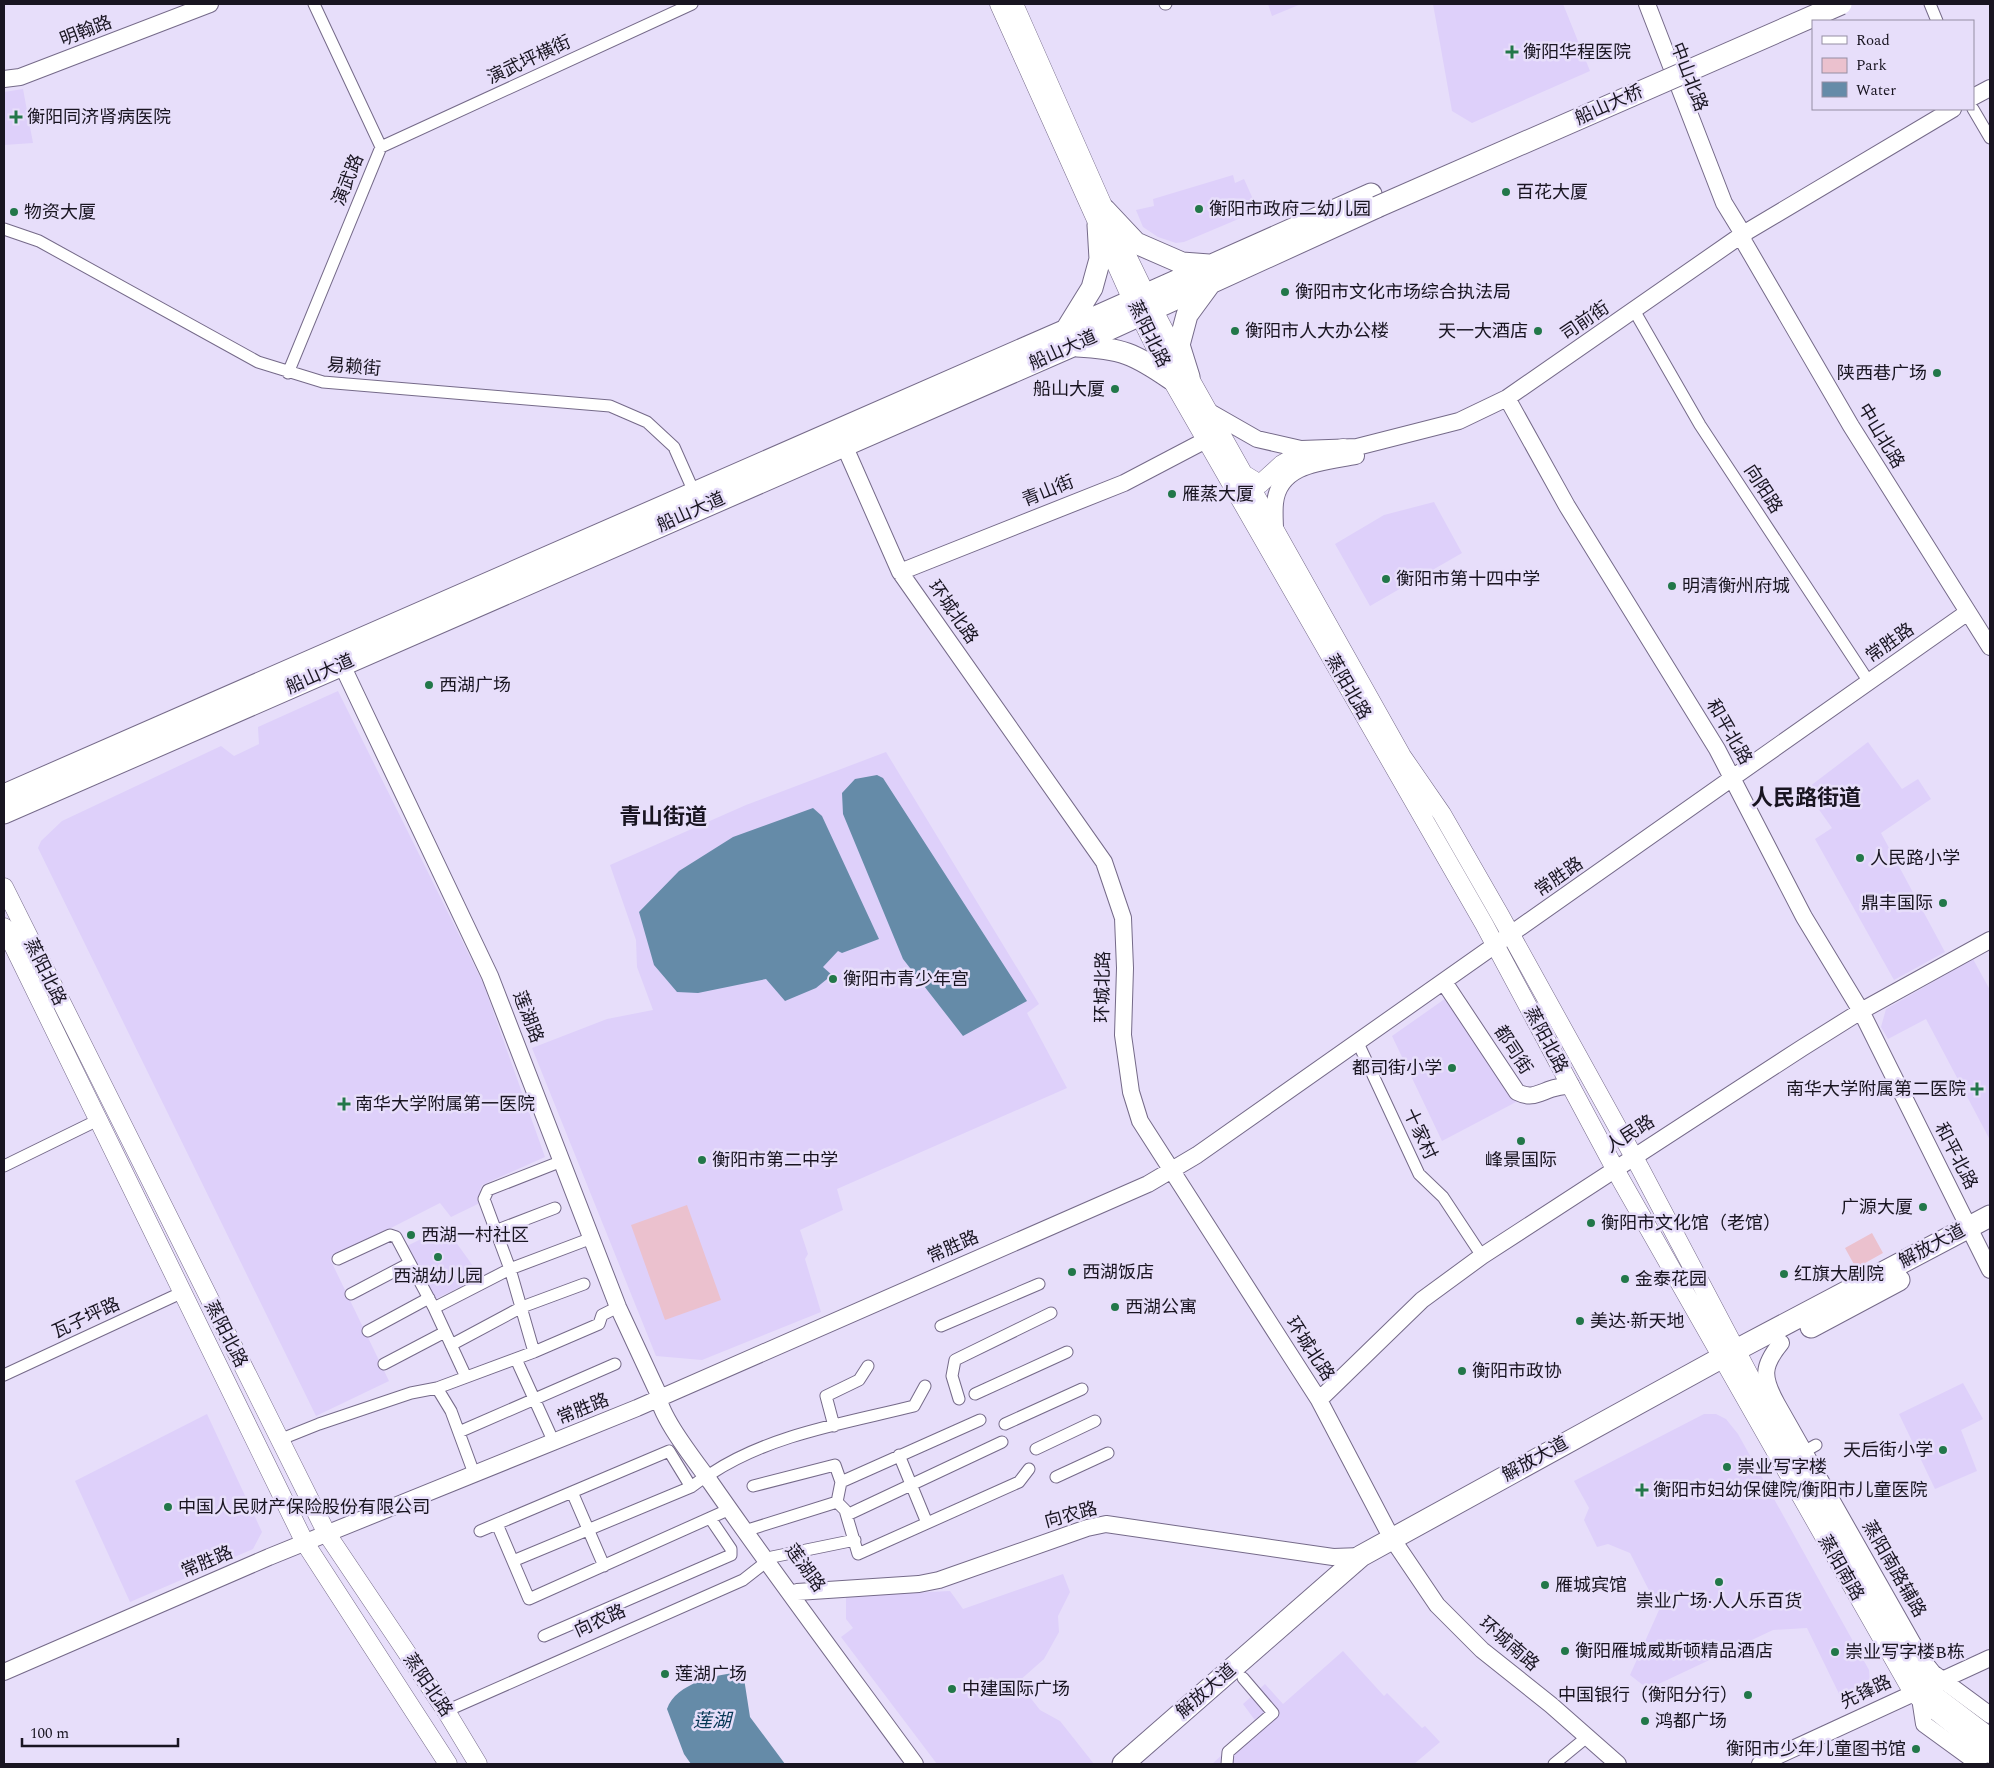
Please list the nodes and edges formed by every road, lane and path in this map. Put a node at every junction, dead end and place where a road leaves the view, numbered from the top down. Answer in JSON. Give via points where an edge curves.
{"nodes":[{"id":1,"x":198,"y":4,"type":"edge"},
{"id":2,"x":210,"y":4,"type":"edge"},
{"id":3,"x":314,"y":4,"type":"edge"},
{"id":4,"x":692,"y":4,"type":"edge"},
{"id":5,"x":999,"y":4,"type":"edge"},
{"id":6,"x":1014,"y":4,"type":"edge"},
{"id":7,"x":1639,"y":4,"type":"edge"},
{"id":8,"x":1648,"y":4,"type":"edge"},
{"id":9,"x":1808,"y":4,"type":"edge"},
{"id":10,"x":1841,"y":4,"type":"edge"},
{"id":11,"x":1930,"y":4,"type":"edge"},
{"id":12,"x":1937,"y":20,"type":"edge"},
{"id":13,"x":4,"y":74,"type":"edge"},
{"id":14,"x":4,"y":79,"type":"edge"},
{"id":15,"x":1990,"y":88,"type":"edge"},
{"id":16,"x":1990,"y":94,"type":"edge"},
{"id":17,"x":1974,"y":96,"type":"edge"},
{"id":18,"x":1974,"y":102,"type":"edge"},
{"id":19,"x":1951,"y":110,"type":"edge"},
{"id":20,"x":1960,"y":110,"type":"edge"},
{"id":21,"x":1974,"y":110,"type":"edge"},
{"id":22,"x":1990,"y":138,"type":"edge"},
{"id":23,"x":381,"y":147,"type":"junction"},
{"id":24,"x":1374,"y":200,"type":"junction"},
{"id":25,"x":1102,"y":218,"type":"junction"},
{"id":26,"x":4,"y":229,"type":"edge"},
{"id":27,"x":1742,"y":238,"type":"junction"},
{"id":28,"x":1211,"y":274,"type":"junction"},
{"id":29,"x":1143,"y":305,"type":"junction"},
{"id":30,"x":1637,"y":315,"type":"junction"},
{"id":31,"x":1070,"y":338,"type":"junction"},
{"id":32,"x":288,"y":373,"type":"junction"},
{"id":33,"x":1180,"y":378,"type":"junction"},
{"id":34,"x":1509,"y":401,"type":"junction"},
{"id":35,"x":1208,"y":411,"type":"junction"},
{"id":36,"x":1206,"y":440,"type":"junction"},
{"id":37,"x":844,"y":445,"type":"junction"},
{"id":38,"x":1342,"y":448,"type":"junction"},
{"id":39,"x":1242,"y":473,"type":"junction"},
{"id":40,"x":694,"y":492,"type":"junction"},
{"id":41,"x":1275,"y":531,"type":"junction"},
{"id":42,"x":900,"y":572,"type":"junction"},
{"id":43,"x":1968,"y":612,"type":"junction"},
{"id":44,"x":1990,"y":647,"type":"edge"},
{"id":45,"x":342,"y":665,"type":"junction"},
{"id":46,"x":1869,"y":682,"type":"junction"},
{"id":47,"x":1733,"y":778,"type":"junction"},
{"id":48,"x":4,"y":795,"type":"edge"},
{"id":49,"x":4,"y":813,"type":"edge"},
{"id":50,"x":4,"y":887,"type":"edge"},
{"id":51,"x":4,"y":927,"type":"edge"},
{"id":52,"x":1511,"y":935,"type":"junction"},
{"id":53,"x":1990,"y":940,"type":"edge"},
{"id":54,"x":1496,"y":946,"type":"junction"},
{"id":55,"x":1444,"y":982,"type":"junction"},
{"id":56,"x":1861,"y":1011,"type":"junction"},
{"id":57,"x":1358,"y":1043,"type":"junction"},
{"id":58,"x":1570,"y":1085,"type":"junction"},
{"id":59,"x":98,"y":1120,"type":"junction"},
{"id":60,"x":1633,"y":1156,"type":"junction"},
{"id":61,"x":562,"y":1161,"type":"junction"},
{"id":62,"x":4,"y":1166,"type":"edge"},
{"id":63,"x":1614,"y":1168,"type":"junction"},
{"id":64,"x":1170,"y":1170,"type":"junction"},
{"id":65,"x":555,"y":1208,"type":"dead end"},
{"id":66,"x":1990,"y":1216,"type":"edge"},
{"id":67,"x":495,"y":1231,"type":"junction"},
{"id":68,"x":1978,"y":1233,"type":"edge"},
{"id":69,"x":592,"y":1238,"type":"junction"},
{"id":70,"x":1482,"y":1256,"type":"junction"},
{"id":71,"x":338,"y":1259,"type":"dead end"},
{"id":72,"x":410,"y":1263,"type":"junction"},
{"id":73,"x":510,"y":1269,"type":"junction"},
{"id":74,"x":1990,"y":1270,"type":"edge"},
{"id":75,"x":584,"y":1284,"type":"dead end"},
{"id":76,"x":1039,"y":1284,"type":"dead end"},
{"id":77,"x":183,"y":1292,"type":"junction"},
{"id":78,"x":351,"y":1294,"type":"dead end"},
{"id":79,"x":432,"y":1303,"type":"junction"},
{"id":80,"x":522,"y":1307,"type":"junction"},
{"id":81,"x":618,"y":1307,"type":"junction"},
{"id":82,"x":1051,"y":1313,"type":"dead end"},
{"id":83,"x":941,"y":1326,"type":"dead end"},
{"id":84,"x":368,"y":1331,"type":"dead end"},
{"id":85,"x":446,"y":1332,"type":"junction"},
{"id":86,"x":1782,"y":1342,"type":"junction"},
{"id":87,"x":452,"y":1345,"type":"junction"},
{"id":88,"x":534,"y":1352,"type":"junction"},
{"id":89,"x":1066,"y":1352,"type":"dead end"},
{"id":90,"x":516,"y":1359,"type":"junction"},
{"id":91,"x":1732,"y":1360,"type":"junction"},
{"id":92,"x":384,"y":1364,"type":"dead end"},
{"id":93,"x":614,"y":1364,"type":"dead end"},
{"id":94,"x":868,"y":1366,"type":"dead end"},
{"id":95,"x":4,"y":1375,"type":"edge"},
{"id":96,"x":466,"y":1377,"type":"junction"},
{"id":97,"x":926,"y":1386,"type":"dead end"},
{"id":98,"x":437,"y":1388,"type":"junction"},
{"id":99,"x":1082,"y":1389,"type":"dead end"},
{"id":100,"x":975,"y":1394,"type":"dead end"},
{"id":101,"x":659,"y":1396,"type":"junction"},
{"id":102,"x":534,"y":1399,"type":"junction"},
{"id":103,"x":960,"y":1399,"type":"dead end"},
{"id":104,"x":1319,"y":1400,"type":"junction"},
{"id":105,"x":980,"y":1420,"type":"dead end"},
{"id":106,"x":1095,"y":1421,"type":"dead end"},
{"id":107,"x":1005,"y":1424,"type":"dead end"},
{"id":108,"x":834,"y":1426,"type":"junction"},
{"id":109,"x":459,"y":1432,"type":"junction"},
{"id":110,"x":551,"y":1436,"type":"junction"},
{"id":111,"x":279,"y":1440,"type":"junction"},
{"id":112,"x":1002,"y":1442,"type":"dead end"},
{"id":113,"x":1036,"y":1449,"type":"dead end"},
{"id":114,"x":1805,"y":1452,"type":"junction"},
{"id":115,"x":1108,"y":1453,"type":"dead end"},
{"id":116,"x":899,"y":1455,"type":"junction"},
{"id":117,"x":472,"y":1468,"type":"junction"},
{"id":118,"x":1029,"y":1469,"type":"dead end"},
{"id":119,"x":709,"y":1474,"type":"junction"},
{"id":120,"x":1056,"y":1477,"type":"dead end"},
{"id":121,"x":841,"y":1482,"type":"junction"},
{"id":122,"x":911,"y":1484,"type":"junction"},
{"id":123,"x":753,"y":1486,"type":"dead end"},
{"id":124,"x":691,"y":1487,"type":"junction"},
{"id":125,"x":572,"y":1492,"type":"junction"},
{"id":126,"x":837,"y":1502,"type":"junction"},
{"id":127,"x":730,"y":1509,"type":"junction"},
{"id":128,"x":847,"y":1515,"type":"junction"},
{"id":129,"x":710,"y":1518,"type":"junction"},
{"id":130,"x":927,"y":1523,"type":"junction"},
{"id":131,"x":497,"y":1524,"type":"junction"},
{"id":132,"x":752,"y":1529,"type":"junction"},
{"id":133,"x":588,"y":1530,"type":"junction"},
{"id":134,"x":325,"y":1531,"type":"junction"},
{"id":135,"x":480,"y":1532,"type":"dead end"},
{"id":136,"x":303,"y":1540,"type":"junction"},
{"id":137,"x":855,"y":1540,"type":"junction"},
{"id":138,"x":1394,"y":1542,"type":"junction"},
{"id":139,"x":1360,"y":1556,"type":"junction"},
{"id":140,"x":769,"y":1560,"type":"junction"},
{"id":141,"x":513,"y":1561,"type":"junction"},
{"id":142,"x":604,"y":1566,"type":"junction"},
{"id":143,"x":797,"y":1592,"type":"junction"},
{"id":144,"x":544,"y":1636,"type":"dead end"},
{"id":145,"x":1990,"y":1658,"type":"edge"},
{"id":146,"x":4,"y":1664,"type":"edge"},
{"id":147,"x":1990,"y":1667,"type":"edge"},
{"id":148,"x":4,"y":1672,"type":"edge"},
{"id":149,"x":1243,"y":1678,"type":"junction"},
{"id":150,"x":1930,"y":1689,"type":"junction"},
{"id":151,"x":446,"y":1711,"type":"junction"},
{"id":152,"x":1990,"y":1715,"type":"edge"},
{"id":153,"x":1587,"y":1737,"type":"junction"},
{"id":154,"x":1990,"y":1737,"type":"edge"},
{"id":155,"x":1990,"y":1754,"type":"edge"},
{"id":156,"x":448,"y":1764,"type":"edge"},
{"id":157,"x":478,"y":1764,"type":"edge"},
{"id":158,"x":915,"y":1764,"type":"edge"},
{"id":159,"x":925,"y":1764,"type":"edge"},
{"id":160,"x":1123,"y":1764,"type":"edge"},
{"id":161,"x":1144,"y":1764,"type":"edge"},
{"id":162,"x":1227,"y":1764,"type":"edge"},
{"id":163,"x":1554,"y":1764,"type":"edge"},
{"id":164,"x":1618,"y":1764,"type":"edge"},
{"id":165,"x":1760,"y":1764,"type":"edge"},
{"id":166,"x":1776,"y":1764,"type":"edge"},
{"id":167,"x":1979,"y":1764,"type":"edge"}],
"edges":[{"from":1,"to":13,"type":"street","name":"明翰路","via":[[19,72]]},
{"from":2,"to":14,"type":"street","name":"明翰路","via":[[20,77]]},
{"from":3,"to":23,"type":"street","name":"演武路"},
{"from":4,"to":23,"type":"street","name":"演武坪横街"},
{"from":5,"to":25,"type":"main road","name":"蒸阳北路"},
{"from":6,"to":25,"type":"main road","name":"蒸阳北路"},
{"from":7,"to":27,"type":"street","name":"中山北路","via":[[1716,204]]},
{"from":8,"to":27,"type":"street","name":"中山北路","via":[[1724,203]]},
{"from":9,"to":24,"type":"highway","name":"船山大桥"},
{"from":10,"to":24,"type":"highway","name":"船山大桥","bridge":true},
{"from":11,"to":12,"type":"street"},
{"from":15,"to":17,"type":"street"},
{"from":16,"to":18,"type":"street"},
{"from":19,"to":27,"type":"street","name":"司前街"},
{"from":20,"to":27,"type":"street","name":"司前街"},
{"from":21,"to":22,"type":"street"},
{"from":23,"to":32,"type":"street","name":"演武路"},
{"from":24,"to":28,"type":"highway","name":"船山大道"},
{"from":25,"to":28,"type":"highway","via":[[1136,243]]},
{"from":25,"to":29,"type":"main road","name":"蒸阳北路"},
{"from":25,"to":31,"type":"highway","via":[[1100,259],[1092,288]]},
{"from":26,"to":32,"type":"street","name":"易赖街","via":[[39,241],[258,362]]},
{"from":27,"to":30,"type":"street","name":"司前街"},
{"from":27,"to":43,"type":"street","name":"中山北路","via":[[1851,426]]},
{"from":28,"to":29,"type":"highway","name":"船山大道"},
{"from":28,"to":33,"type":"highway","via":[[1187,315],[1179,345]]},
{"from":29,"to":31,"type":"highway","name":"船山大道"},
{"from":29,"to":33,"type":"main road","name":"蒸阳北路"},
{"from":30,"to":34,"type":"street","name":"司前街"},
{"from":30,"to":46,"type":"street","name":"向阳路","via":[[1700,425]]},
{"from":31,"to":33,"type":"highway","via":[[1111,348]]},
{"from":31,"to":37,"type":"highway","name":"船山大道"},
{"from":31,"to":40,"type":"highway","name":"船山大道"},
{"from":32,"to":40,"type":"street","name":"易赖街","via":[[323,382],[610,406],[648,422],[674,447]]},
{"from":33,"to":35,"type":"main road","name":"蒸阳北路"},
{"from":33,"to":36,"type":"main road","name":"蒸阳北路"},
{"from":34,"to":38,"type":"street","name":"司前街","via":[[1459,421]]},
{"from":34,"to":41,"type":"street","name":"司前街","via":[[1462,428],[1296,470],[1281,484],[1275,502]]},
{"from":34,"to":47,"type":"street","name":"和平北路","via":[[1567,506]]},
{"from":35,"to":38,"type":"street","name":"司前街","via":[[1257,439],[1301,449]]},
{"from":35,"to":39,"type":"main road","name":"蒸阳北路"},
{"from":36,"to":42,"type":"street","name":"青山街","via":[[1124,483]]},
{"from":36,"to":54,"type":"main road","name":"蒸阳北路"},
{"from":37,"to":42,"type":"street","name":"环城北路"},
{"from":37,"to":45,"type":"highway","name":"船山大道"},
{"from":38,"to":39,"type":"main road","via":[[1289,460],[1260,484]]},
{"from":39,"to":41,"type":"main road","name":"蒸阳北路"},
{"from":40,"to":48,"type":"highway","name":"船山大道"},
{"from":41,"to":52,"type":"main road","name":"蒸阳北路","via":[[1402,756],[1442,814]]},
{"from":42,"to":64,"type":"street","name":"环城北路","via":[[1104,862],[1123,918],[1123,1035],[1131,1092],[1140,1121]]},
{"from":43,"to":44,"type":"street","name":"中山北路"},
{"from":43,"to":46,"type":"street","name":"常胜路"},
{"from":45,"to":49,"type":"highway","name":"船山大道"},
{"from":45,"to":61,"type":"street","name":"莲湖路","via":[[490,976]]},
{"from":46,"to":47,"type":"street","name":"常胜路"},
{"from":47,"to":52,"type":"street","name":"常胜路"},
{"from":47,"to":56,"type":"street","name":"和平北路","via":[[1804,917]]},
{"from":50,"to":111,"type":"main road","name":"蒸阳北路"},
{"from":51,"to":59,"type":"main road","name":"蒸阳北路"},
{"from":52,"to":54,"type":"street","name":"常胜路"},
{"from":52,"to":60,"type":"main road","name":"蒸阳北路"},
{"from":53,"to":56,"type":"street","name":"人民路"},
{"from":54,"to":55,"type":"street","name":"常胜路"},
{"from":54,"to":58,"type":"main road","name":"蒸阳北路"},
{"from":55,"to":57,"type":"street","name":"常胜路"},
{"from":55,"to":58,"type":"street","name":"都司街","via":[[1517,1092],[1527,1097],[1538,1096]]},
{"from":56,"to":60,"type":"street","name":"人民路"},
{"from":56,"to":68,"type":"street","name":"和平北路"},
{"from":57,"to":64,"type":"street","name":"常胜路","via":[[1197,1155]]},
{"from":57,"to":70,"type":"street","name":"十家村","via":[[1419,1174],[1443,1197]]},
{"from":58,"to":63,"type":"main road","name":"蒸阳北路"},
{"from":59,"to":62,"type":"street"},
{"from":59,"to":77,"type":"main road","name":"蒸阳北路"},
{"from":60,"to":63,"type":"street","name":"人民路"},
{"from":60,"to":91,"type":"main road","name":"蒸阳北路"},
{"from":61,"to":67,"type":"street","via":[[488,1190],[484,1199]]},
{"from":61,"to":69,"type":"street","name":"莲湖路"},
{"from":63,"to":70,"type":"street","name":"人民路"},
{"from":63,"to":91,"type":"main road","name":"蒸阳北路"},
{"from":64,"to":101,"type":"street","name":"常胜路"},
{"from":64,"to":104,"type":"street","name":"环城北路"},
{"from":65,"to":67,"type":"street"},
{"from":66,"to":68,"type":"highway","name":"解放大道"},
{"from":67,"to":73,"type":"street"},
{"from":68,"to":74,"type":"street","name":"和平北路"},
{"from":68,"to":86,"type":"highway","name":"解放大道"},
{"from":68,"to":91,"type":"highway","name":"解放大道"},
{"from":69,"to":73,"type":"street"},
{"from":69,"to":81,"type":"street","name":"莲湖路"},
{"from":70,"to":104,"type":"street","name":"人民路","via":[[1422,1300]]},
{"from":71,"to":72,"type":"street","via":[[390,1235],[396,1237]]},
{"from":72,"to":78,"type":"street"},
{"from":72,"to":79,"type":"street"},
{"from":73,"to":79,"type":"street"},
{"from":73,"to":80,"type":"street"},
{"from":75,"to":80,"type":"street"},
{"from":76,"to":83,"type":"street"},
{"from":77,"to":95,"type":"street","name":"瓦子坪路"},
{"from":77,"to":136,"type":"main road","name":"蒸阳北路"},
{"from":79,"to":84,"type":"street"},
{"from":79,"to":85,"type":"street"},
{"from":80,"to":87,"type":"street"},
{"from":80,"to":88,"type":"street"},
{"from":81,"to":88,"type":"street","via":[[602,1315],[599,1324]]},
{"from":81,"to":101,"type":"street","name":"莲湖路"},
{"from":82,"to":103,"type":"street","via":[[954,1360],[952,1376]]},
{"from":85,"to":87,"type":"street"},
{"from":85,"to":92,"type":"street"},
{"from":86,"to":91,"type":"highway","name":"解放大道"},
{"from":86,"to":114,"type":"street","via":[[1768,1359],[1768,1387]]},
{"from":87,"to":96,"type":"street"},
{"from":88,"to":90,"type":"street"},
{"from":89,"to":100,"type":"street"},
{"from":90,"to":96,"type":"street"},
{"from":90,"to":102,"type":"street"},
{"from":91,"to":114,"type":"main road","name":"蒸阳南路"},
{"from":91,"to":138,"type":"highway","name":"解放大道"},
{"from":91,"to":150,"type":"main road","name":"蒸阳南路"},
{"from":93,"to":102,"type":"street"},
{"from":94,"to":108,"type":"street","via":[[859,1380],[826,1396]]},
{"from":96,"to":98,"type":"street"},
{"from":97,"to":108,"type":"street","via":[[914,1406]]},
{"from":98,"to":109,"type":"street"},
{"from":98,"to":111,"type":"street","via":[[402,1396]]},
{"from":99,"to":107,"type":"street"},
{"from":101,"to":110,"type":"street","name":"常胜路"},
{"from":101,"to":119,"type":"street","name":"莲湖路","via":[[673,1429]]},
{"from":101,"to":134,"type":"street","name":"常胜路"},
{"from":102,"to":109,"type":"street"},
{"from":102,"to":110,"type":"street"},
{"from":104,"to":138,"type":"street","name":"环城北路"},
{"from":105,"to":116,"type":"street"},
{"from":106,"to":113,"type":"street"},
{"from":108,"to":119,"type":"street","via":[[776,1441]]},
{"from":109,"to":117,"type":"street"},
{"from":110,"to":117,"type":"street","name":"常胜路"},
{"from":111,"to":134,"type":"main road","name":"蒸阳北路"},
{"from":112,"to":122,"type":"street"},
{"from":114,"to":150,"type":"main road","name":"蒸阳南路"},
{"from":115,"to":120,"type":"street"},
{"from":116,"to":121,"type":"street"},
{"from":116,"to":122,"type":"street"},
{"from":117,"to":134,"type":"street","name":"常胜路"},
{"from":118,"to":130,"type":"street","via":[[1019,1482]]},
{"from":119,"to":124,"type":"street"},
{"from":119,"to":127,"type":"street","name":"莲湖路"},
{"from":119,"to":132,"type":"street","name":"莲湖路"},
{"from":121,"to":123,"type":"street","via":[[835,1465]]},
{"from":121,"to":126,"type":"street"},
{"from":122,"to":128,"type":"street"},
{"from":122,"to":130,"type":"street"},
{"from":124,"to":125,"type":"street","via":[[669,1450]]},
{"from":124,"to":133,"type":"street"},
{"from":125,"to":131,"type":"street"},
{"from":125,"to":133,"type":"street"},
{"from":126,"to":128,"type":"street"},
{"from":126,"to":132,"type":"street"},
{"from":127,"to":129,"type":"street"},
{"from":127,"to":140,"type":"street","name":"莲湖路"},
{"from":128,"to":137,"type":"street"},
{"from":129,"to":142,"type":"street"},
{"from":129,"to":144,"type":"street","via":[[731,1549],[731,1555]]},
{"from":130,"to":137,"type":"street","via":[[858,1554]]},
{"from":131,"to":135,"type":"street"},
{"from":131,"to":141,"type":"street"},
{"from":132,"to":140,"type":"street","name":"莲湖路"},
{"from":133,"to":141,"type":"street"},
{"from":133,"to":142,"type":"street"},
{"from":134,"to":136,"type":"street","name":"常胜路"},
{"from":134,"to":151,"type":"main road","name":"蒸阳北路"},
{"from":136,"to":146,"type":"street","name":"常胜路"},
{"from":136,"to":148,"type":"street","name":"常胜路"},
{"from":136,"to":156,"type":"main road","name":"蒸阳北路"},
{"from":137,"to":140,"type":"street"},
{"from":138,"to":139,"type":"highway","name":"解放大道"},
{"from":138,"to":149,"type":"highway","name":"解放大道"},
{"from":138,"to":153,"type":"street","name":"环城南路","via":[[1437,1605],[1482,1650]]},
{"from":139,"to":143,"type":"street","name":"向农路","via":[[1333,1557],[1106,1524],[939,1580]]},
{"from":139,"to":160,"type":"highway","name":"解放大道"},
{"from":140,"to":143,"type":"street","name":"莲湖路"},
{"from":140,"to":151,"type":"street","name":"向农路","via":[[743,1580]]},
{"from":140,"to":158,"type":"street","name":"莲湖路"},
{"from":141,"to":142,"type":"street","via":[[529,1599]]},
{"from":143,"to":159,"type":"street","name":"莲湖路"},
{"from":145,"to":150,"type":"street","name":"先锋路"},
{"from":147,"to":150,"type":"street","name":"先锋路"},
{"from":149,"to":161,"type":"highway","name":"解放大道"},
{"from":149,"to":162,"type":"street","via":[[1273,1713],[1228,1752]]},
{"from":150,"to":152,"type":"street"},
{"from":150,"to":154,"type":"main road","name":"蒸阳南路"},
{"from":150,"to":155,"type":"main road","name":"蒸阳南路"},
{"from":150,"to":165,"type":"street","name":"先锋路"},
{"from":150,"to":166,"type":"street","name":"先锋路"},
{"from":150,"to":167,"type":"street","via":[[1924,1724]]},
{"from":151,"to":157,"type":"main road","name":"蒸阳北路"},
{"from":153,"to":163,"type":"street"},
{"from":153,"to":164,"type":"street","name":"环城南路"}]}
